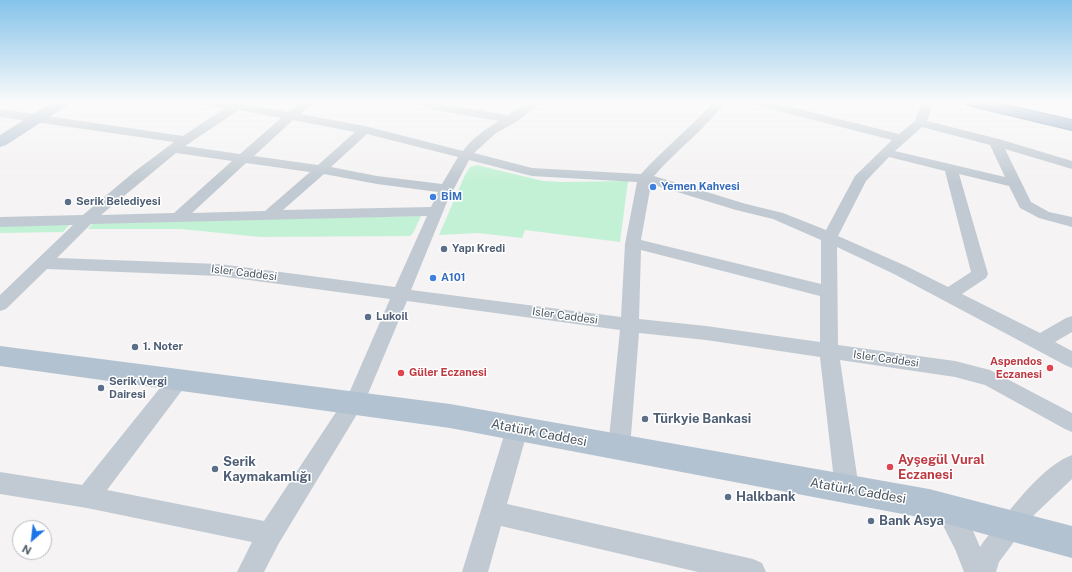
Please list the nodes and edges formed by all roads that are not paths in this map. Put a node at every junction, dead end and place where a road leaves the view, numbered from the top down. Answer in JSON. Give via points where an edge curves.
{"nodes":[{"id":1,"x":24,"y":129,"type":"edge"},
{"id":2,"x":108,"y":129,"type":"edge"},
{"id":3,"x":203,"y":129,"type":"edge"},
{"id":4,"x":276,"y":129,"type":"edge"},
{"id":5,"x":358,"y":129,"type":"edge"},
{"id":6,"x":494,"y":129,"type":"edge"},
{"id":7,"x":696,"y":129,"type":"edge"},
{"id":8,"x":864,"y":129,"type":"edge"},
{"id":9,"x":913,"y":129,"type":"edge"},
{"id":10,"x":942,"y":129,"type":"edge"},
{"id":11,"x":365,"y":130,"type":"junction"},
{"id":12,"x":901,"y":138,"type":"junction"},
{"id":13,"x":187,"y":140,"type":"junction"},
{"id":14,"x":0,"y":142,"type":"edge"},
{"id":15,"x":995,"y":142,"type":"junction"},
{"id":16,"x":175,"y":149,"type":"junction"},
{"id":17,"x":887,"y":153,"type":"junction"},
{"id":18,"x":466,"y":155,"type":"junction"},
{"id":19,"x":244,"y":158,"type":"junction"},
{"id":20,"x":1072,"y":165,"type":"edge"},
{"id":21,"x":320,"y":169,"type":"junction"},
{"id":22,"x":951,"y":169,"type":"junction"},
{"id":23,"x":646,"y":178,"type":"junction"},
{"id":24,"x":1014,"y":183,"type":"junction"},
{"id":25,"x":447,"y":189,"type":"junction"},
{"id":26,"x":436,"y":211,"type":"junction"},
{"id":27,"x":269,"y":215,"type":"junction"},
{"id":28,"x":178,"y":218,"type":"junction"},
{"id":29,"x":88,"y":220,"type":"junction"},
{"id":30,"x":0,"y":222,"type":"edge"},
{"id":31,"x":1072,"y":222,"type":"edge"},
{"id":32,"x":829,"y":238,"type":"junction"},
{"id":33,"x":633,"y":244,"type":"junction"},
{"id":34,"x":44,"y":263,"type":"junction"},
{"id":35,"x":829,"y":292,"type":"junction"},
{"id":36,"x":400,"y":293,"type":"junction"},
{"id":37,"x":949,"y":295,"type":"junction"},
{"id":38,"x":0,"y":305,"type":"edge"},
{"id":39,"x":1072,"y":323,"type":"edge"},
{"id":40,"x":630,"y":325,"type":"junction"},
{"id":41,"x":1040,"y":342,"type":"junction"},
{"id":42,"x":829,"y":351,"type":"junction"},
{"id":43,"x":0,"y":356,"type":"edge"},
{"id":44,"x":1072,"y":360,"type":"edge"},
{"id":45,"x":179,"y":379,"type":"junction"},
{"id":46,"x":354,"y":402,"type":"junction"},
{"id":47,"x":1072,"y":423,"type":"edge"},
{"id":48,"x":518,"y":429,"type":"junction"},
{"id":49,"x":619,"y":448,"type":"junction"},
{"id":50,"x":1072,"y":464,"type":"edge"},
{"id":51,"x":0,"y":483,"type":"edge"},
{"id":52,"x":847,"y":489,"type":"junction"},
{"id":53,"x":87,"y":497,"type":"junction"},
{"id":54,"x":946,"y":508,"type":"junction"},
{"id":55,"x":492,"y":512,"type":"junction"},
{"id":56,"x":1013,"y":525,"type":"junction"},
{"id":57,"x":270,"y":534,"type":"junction"},
{"id":58,"x":1072,"y":542,"type":"edge"},
{"id":59,"x":250,"y":572,"type":"edge"},
{"id":60,"x":475,"y":572,"type":"edge"},
{"id":61,"x":752,"y":572,"type":"edge"},
{"id":62,"x":977,"y":572,"type":"edge"},
{"id":63,"x":983,"y":572,"type":"edge"}],
"edges":[{"from":1,"to":14,"type":"main road"},
{"from":2,"to":13,"type":"street"},
{"from":3,"to":13,"type":"street"},
{"from":4,"to":19,"type":"street"},
{"from":5,"to":11,"type":"street"},
{"from":6,"to":18,"type":"street"},
{"from":7,"to":23,"type":"street","via":[[662,158]]},
{"from":8,"to":12,"type":"street"},
{"from":9,"to":12,"type":"street"},
{"from":10,"to":15,"type":"street"},
{"from":11,"to":18,"type":"street"},
{"from":11,"to":21,"type":"street"},
{"from":12,"to":17,"type":"street"},
{"from":13,"to":16,"type":"street"},
{"from":15,"to":20,"type":"street"},
{"from":15,"to":24,"type":"street"},
{"from":16,"to":19,"type":"street"},
{"from":16,"to":29,"type":"street","via":[[125,186]]},
{"from":17,"to":22,"type":"street"},
{"from":17,"to":32,"type":"street","via":[[860,179]]},
{"from":18,"to":23,"type":"street","via":[[532,172]]},
{"from":18,"to":25,"type":"street"},
{"from":19,"to":21,"type":"street"},
{"from":19,"to":28,"type":"street"},
{"from":21,"to":25,"type":"street"},
{"from":21,"to":27,"type":"street"},
{"from":22,"to":24,"type":"street"},
{"from":22,"to":37,"type":"street","via":[[980,274]]},
{"from":23,"to":32,"type":"street","via":[[778,216]]},
{"from":23,"to":33,"type":"street"},
{"from":24,"to":31,"type":"street","via":[[1025,205],[1044,215]]},
{"from":25,"to":26,"type":"street"},
{"from":26,"to":27,"type":"street"},
{"from":26,"to":36,"type":"street"},
{"from":27,"to":28,"type":"street"},
{"from":28,"to":29,"type":"street"},
{"from":29,"to":30,"type":"street"},
{"from":29,"to":34,"type":"street"},
{"from":32,"to":35,"type":"street"},
{"from":32,"to":37,"type":"street"},
{"from":33,"to":35,"type":"street"},
{"from":33,"to":40,"type":"street"},
{"from":34,"to":36,"type":"street","name":"Isler Caddesi","via":[[219,270]]},
{"from":34,"to":38,"type":"street"},
{"from":35,"to":42,"type":"street"},
{"from":36,"to":40,"type":"street","name":"Isler Caddesi"},
{"from":36,"to":46,"type":"street"},
{"from":37,"to":41,"type":"street"},
{"from":39,"to":41,"type":"street"},
{"from":40,"to":42,"type":"street","name":"Isler Caddesi"},
{"from":40,"to":49,"type":"street"},
{"from":41,"to":44,"type":"street"},
{"from":42,"to":47,"type":"street","name":"Isler Caddesi","via":[[955,369],[990,378]]},
{"from":42,"to":52,"type":"street"},
{"from":43,"to":45,"type":"main road","name":"Atatürk Caddesi"},
{"from":45,"to":46,"type":"main road","name":"Atatürk Caddesi"},
{"from":45,"to":53,"type":"street"},
{"from":46,"to":48,"type":"main road","name":"Atatürk Caddesi"},
{"from":46,"to":57,"type":"street"},
{"from":48,"to":49,"type":"main road","name":"Atatürk Caddesi"},
{"from":48,"to":55,"type":"street"},
{"from":49,"to":52,"type":"main road","name":"Atatürk Caddesi"},
{"from":50,"to":56,"type":"street","via":[[1046,486]]},
{"from":51,"to":53,"type":"street"},
{"from":52,"to":54,"type":"main road","name":"Atatürk Caddesi"},
{"from":53,"to":57,"type":"street"},
{"from":54,"to":56,"type":"main road","name":"Atatürk Caddesi"},
{"from":54,"to":62,"type":"street","via":[[965,542]]},
{"from":55,"to":60,"type":"street"},
{"from":55,"to":61,"type":"street"},
{"from":56,"to":58,"type":"main road","name":"Atatürk Caddesi"},
{"from":56,"to":63,"type":"street","via":[[989,555]]},
{"from":57,"to":59,"type":"street"}]}
